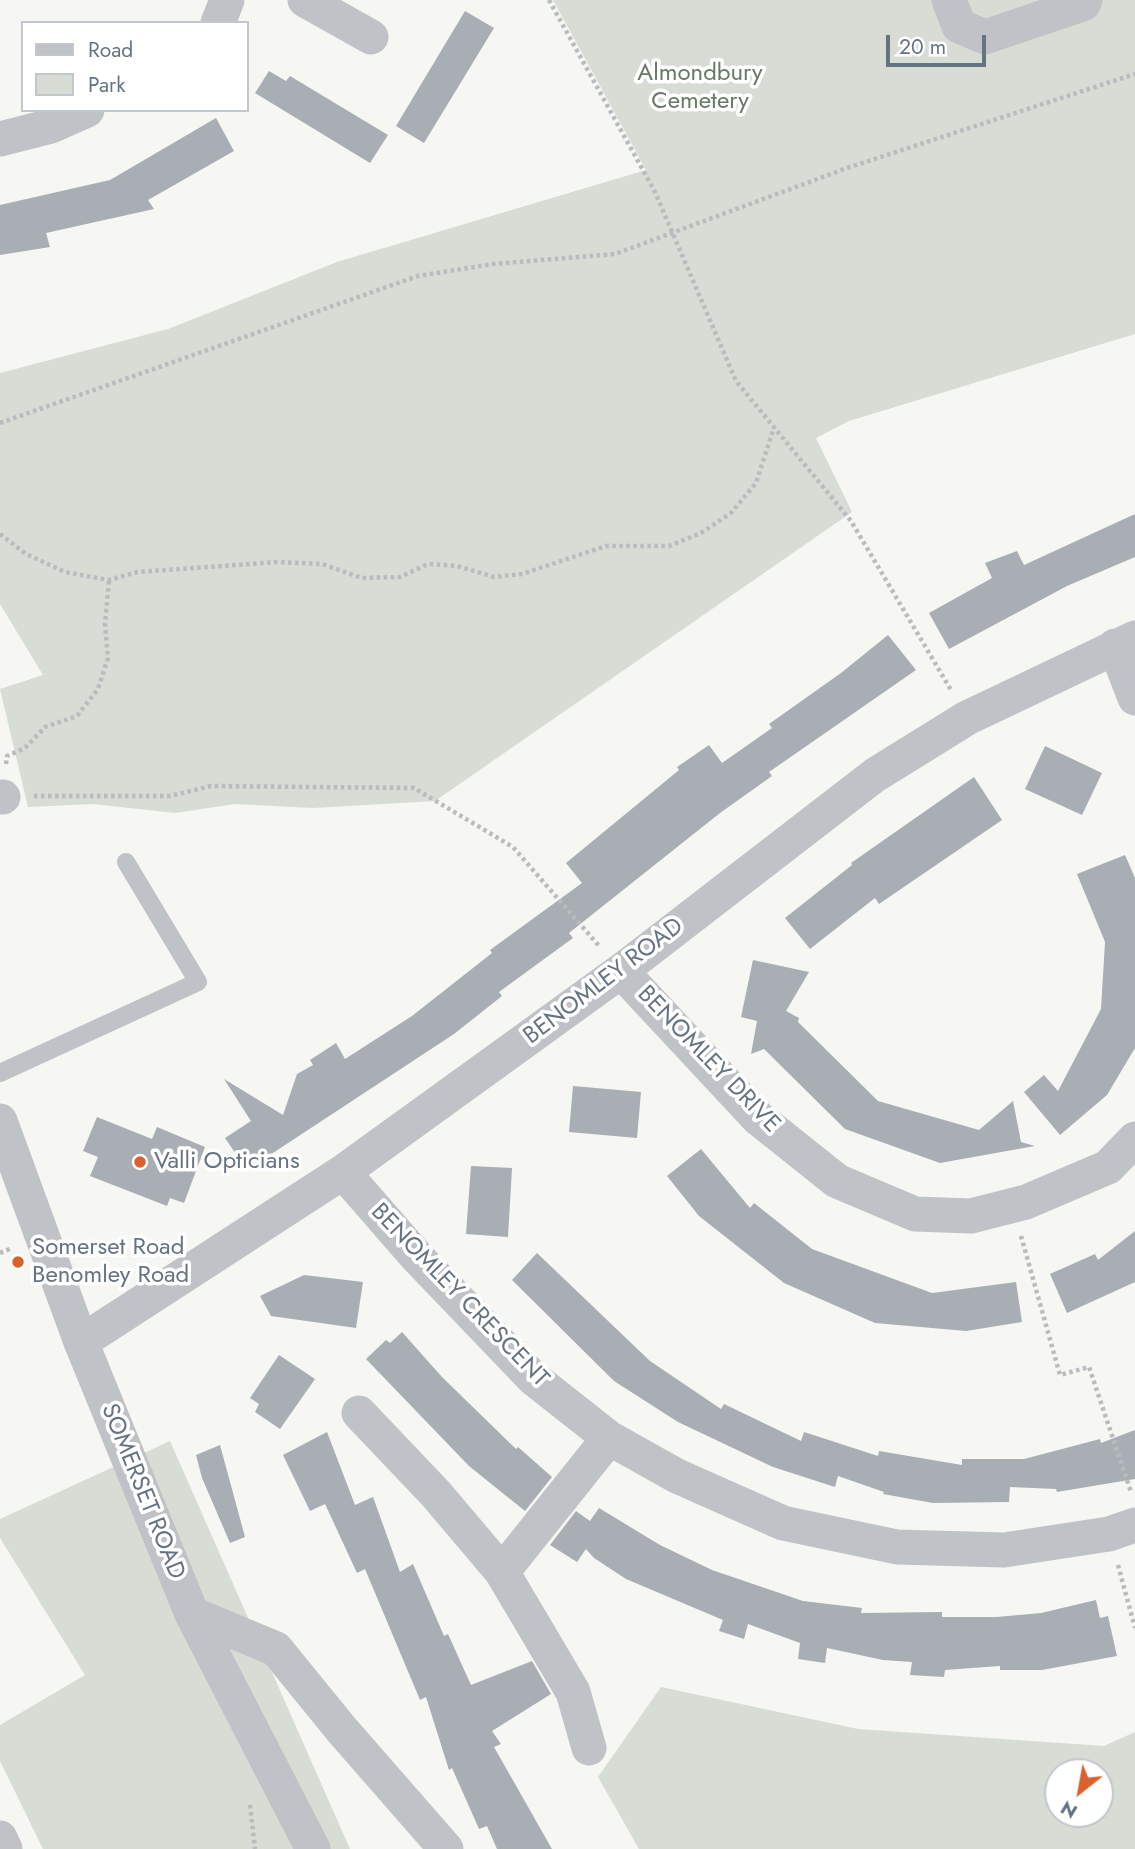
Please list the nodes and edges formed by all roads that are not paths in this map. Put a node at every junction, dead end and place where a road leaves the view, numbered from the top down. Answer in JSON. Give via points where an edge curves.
{"nodes":[{"id":1,"x":227,"y":0,"type":"edge"},
{"id":2,"x":305,"y":0,"type":"edge"},
{"id":3,"x":949,"y":0,"type":"edge"},
{"id":4,"x":1085,"y":0,"type":"edge"},
{"id":5,"x":219,"y":21,"type":"edge"},
{"id":6,"x":371,"y":37,"type":"dead end"},
{"id":7,"x":82,"y":112,"type":"edge"},
{"id":8,"x":0,"y":139,"type":"edge"},
{"id":9,"x":1125,"y":642,"type":"edge"},
{"id":10,"x":1135,"y":698,"type":"edge"},
{"id":11,"x":126,"y":862,"type":"dead end"},
{"id":12,"x":621,"y":971,"type":"junction"},
{"id":13,"x":0,"y":1073,"type":"edge"},
{"id":14,"x":0,"y":1121,"type":"edge"},
{"id":15,"x":1135,"y":1139,"type":"edge"},
{"id":16,"x":343,"y":1172,"type":"junction"},
{"id":17,"x":81,"y":1342,"type":"junction"},
{"id":18,"x":359,"y":1413,"type":"dead end"},
{"id":19,"x":609,"y":1438,"type":"junction"},
{"id":20,"x":1122,"y":1530,"type":"edge"},
{"id":21,"x":502,"y":1572,"type":"junction"},
{"id":22,"x":192,"y":1614,"type":"junction"},
{"id":23,"x":589,"y":1748,"type":"dead end"},
{"id":24,"x":0,"y":1838,"type":"edge"},
{"id":25,"x":5,"y":1849,"type":"edge"},
{"id":26,"x":313,"y":1849,"type":"edge"},
{"id":27,"x":446,"y":1849,"type":"edge"}],
"edges":[{"from":1,"to":5,"type":"street"},
{"from":2,"to":6,"type":"street"},
{"from":3,"to":4,"type":"street","via":[[959,26],[985,37]]},
{"from":7,"to":8,"type":"street","via":[[51,126]]},
{"from":9,"to":10,"type":"street"},
{"from":9,"to":12,"type":"street","name":"BENOMLEY ROAD","via":[[967,718],[875,775]]},
{"from":11,"to":13,"type":"lane","via":[[198,982]]},
{"from":12,"to":15,"type":"street","name":"BENOMLEY DRIVE","via":[[758,1118],[837,1181],[915,1213],[971,1216],[1012,1205],[1108,1167]]},
{"from":12,"to":16,"type":"street","name":"BENOMLEY ROAD"},
{"from":14,"to":17,"type":"street","name":"SOMERSET ROAD"},
{"from":16,"to":17,"type":"street","name":"BENOMLEY ROAD"},
{"from":16,"to":19,"type":"street","name":"BENOMLEY CRESCENT","via":[[533,1378]]},
{"from":17,"to":22,"type":"street","name":"SOMERSET ROAD"},
{"from":18,"to":21,"type":"street"},
{"from":19,"to":20,"type":"street","name":"BENOMLEY CRESCENT","via":[[677,1476],[783,1522],[897,1547],[1004,1550]]},
{"from":19,"to":21,"type":"street"},
{"from":21,"to":23,"type":"street","via":[[573,1692]]},
{"from":22,"to":26,"type":"street","name":"SOMERSET ROAD"},
{"from":22,"to":27,"type":"street","via":[[276,1649]]},
{"from":24,"to":25,"type":"street"}]}
